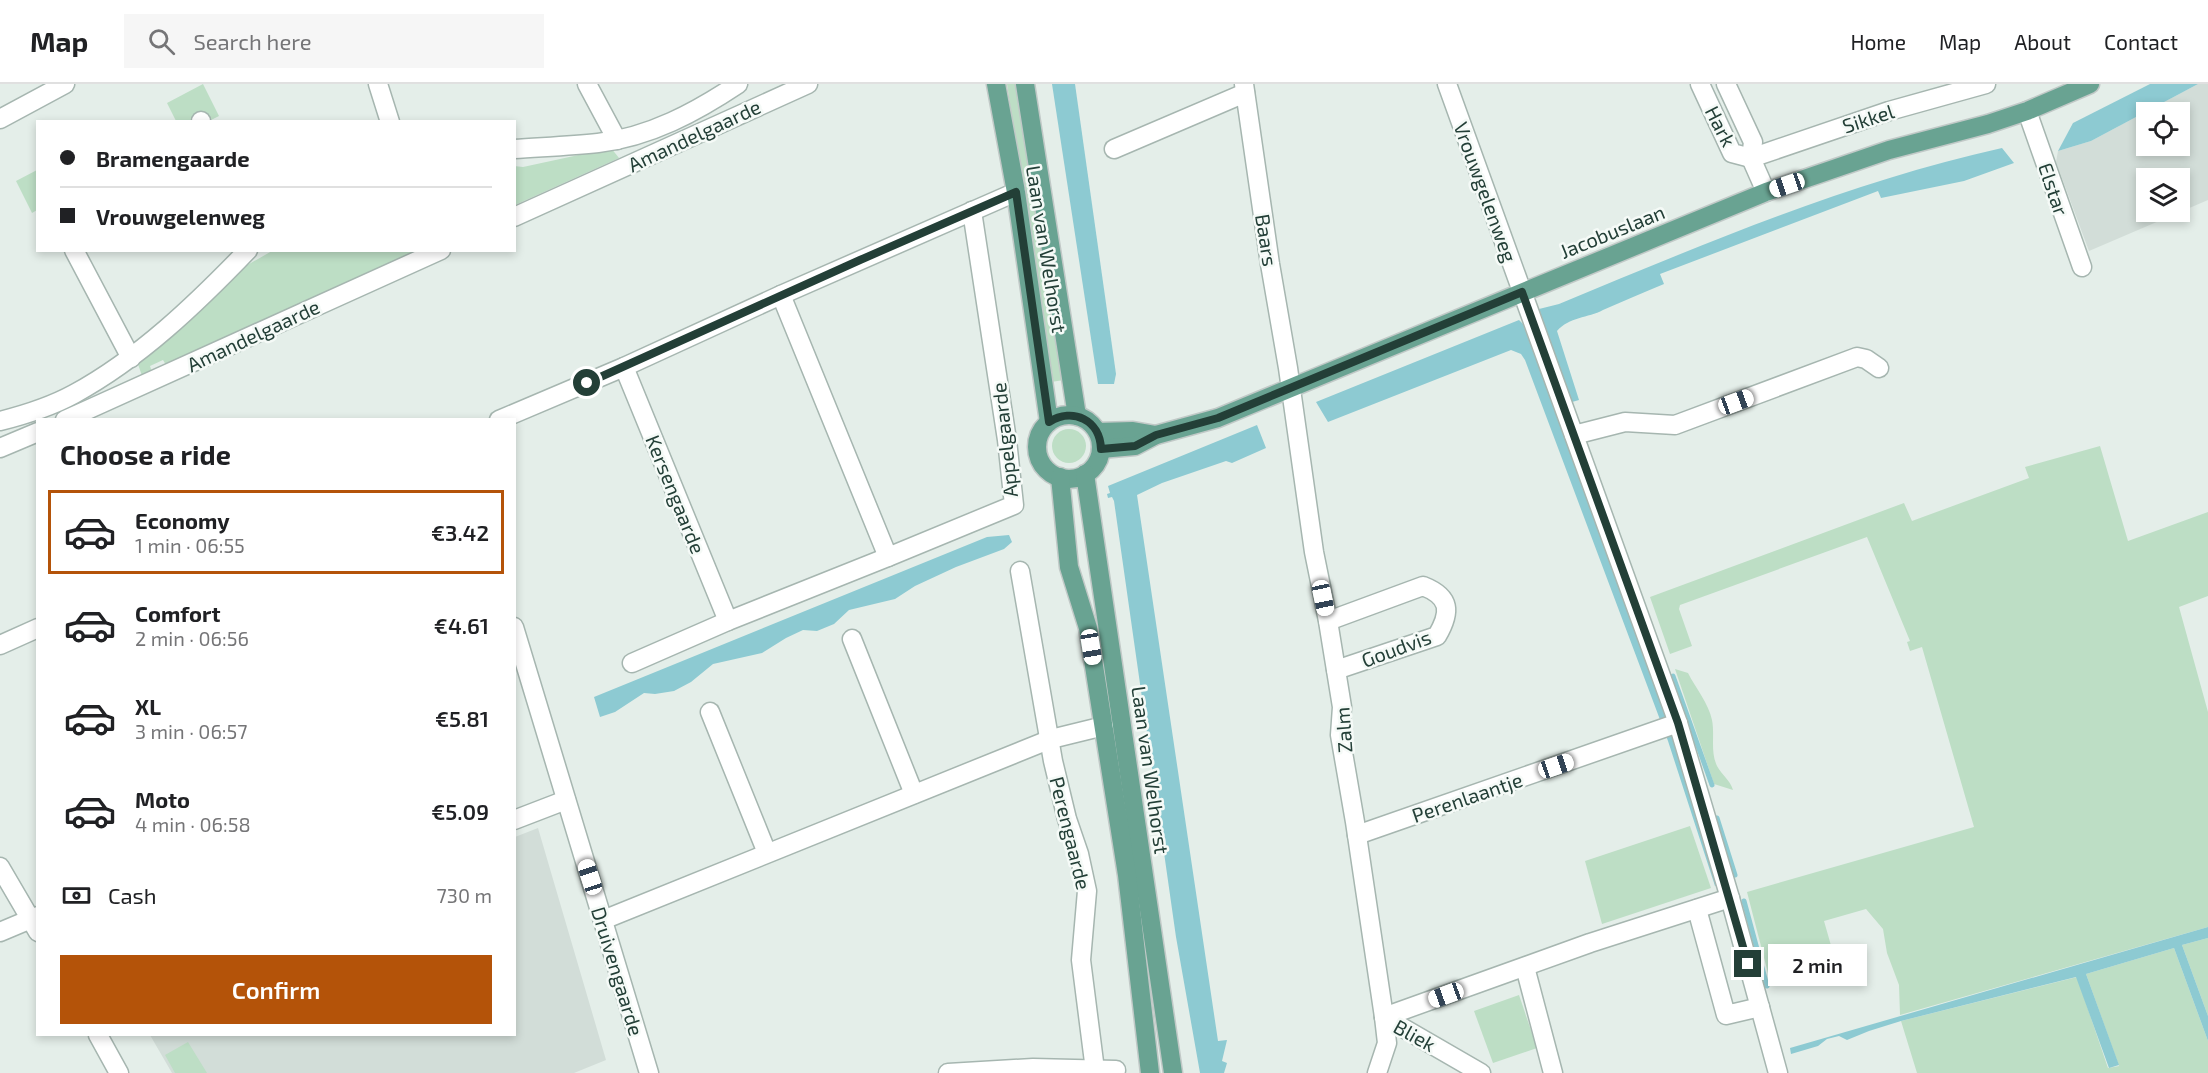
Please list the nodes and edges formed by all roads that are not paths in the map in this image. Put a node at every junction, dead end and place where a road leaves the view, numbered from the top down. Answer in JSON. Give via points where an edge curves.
{"nodes":[{"id":1,"x":65,"y":84,"type":"edge"},
{"id":2,"x":378,"y":84,"type":"edge"},
{"id":3,"x":587,"y":84,"type":"edge"},
{"id":4,"x":738,"y":84,"type":"edge"},
{"id":5,"x":808,"y":84,"type":"edge"},
{"id":6,"x":996,"y":84,"type":"edge"},
{"id":7,"x":1025,"y":84,"type":"edge"},
{"id":8,"x":1447,"y":84,"type":"edge"},
{"id":9,"x":1700,"y":84,"type":"edge"},
{"id":10,"x":1726,"y":84,"type":"edge"},
{"id":11,"x":1986,"y":84,"type":"edge"},
{"id":12,"x":2090,"y":84,"type":"edge"},
{"id":13,"x":1245,"y":88,"type":"edge"},
{"id":14,"x":775,"y":90,"type":"edge"},
{"id":15,"x":2027,"y":111,"type":"junction"},
{"id":16,"x":0,"y":119,"type":"edge"},
{"id":17,"x":389,"y":120,"type":"edge"},
{"id":18,"x":617,"y":140,"type":"junction"},
{"id":19,"x":516,"y":149,"type":"edge"},
{"id":20,"x":1114,"y":149,"type":"dead end"},
{"id":21,"x":1751,"y":158,"type":"junction"},
{"id":22,"x":1016,"y":192,"type":"junction"},
{"id":23,"x":1766,"y":192,"type":"junction"},
{"id":24,"x":972,"y":211,"type":"junction"},
{"id":25,"x":516,"y":216,"type":"edge"},
{"id":26,"x":75,"y":252,"type":"edge"},
{"id":27,"x":246,"y":252,"type":"edge"},
{"id":28,"x":437,"y":252,"type":"edge"},
{"id":29,"x":2082,"y":267,"type":"dead end"},
{"id":30,"x":1522,"y":292,"type":"junction"},
{"id":31,"x":781,"y":295,"type":"junction"},
{"id":32,"x":131,"y":358,"type":"junction"},
{"id":33,"x":624,"y":367,"type":"junction"},
{"id":34,"x":1879,"y":368,"type":"dead end"},
{"id":35,"x":1290,"y":387,"type":"junction"},
{"id":36,"x":1077,"y":416,"type":"junction"},
{"id":37,"x":69,"y":418,"type":"edge"},
{"id":38,"x":504,"y":418,"type":"edge"},
{"id":39,"x":0,"y":421,"type":"edge"},
{"id":40,"x":1049,"y":422,"type":"junction"},
{"id":41,"x":36,"y":433,"type":"edge"},
{"id":42,"x":1574,"y":435,"type":"junction"},
{"id":43,"x":1099,"y":441,"type":"junction"},
{"id":44,"x":0,"y":448,"type":"edge"},
{"id":45,"x":1085,"y":474,"type":"junction"},
{"id":46,"x":1060,"y":477,"type":"junction"},
{"id":47,"x":888,"y":557,"type":"junction"},
{"id":48,"x":1020,"y":571,"type":"dead end"},
{"id":49,"x":728,"y":621,"type":"junction"},
{"id":50,"x":1328,"y":621,"type":"junction"},
{"id":51,"x":36,"y":629,"type":"edge"},
{"id":52,"x":516,"y":634,"type":"edge"},
{"id":53,"x":852,"y":639,"type":"dead end"},
{"id":54,"x":0,"y":645,"type":"edge"},
{"id":55,"x":632,"y":663,"type":"dead end"},
{"id":56,"x":1336,"y":670,"type":"junction"},
{"id":57,"x":710,"y":712,"type":"dead end"},
{"id":58,"x":1104,"y":726,"type":"junction"},
{"id":59,"x":1670,"y":726,"type":"junction"},
{"id":60,"x":1051,"y":739,"type":"junction"},
{"id":61,"x":914,"y":794,"type":"junction"},
{"id":62,"x":566,"y":800,"type":"junction"},
{"id":63,"x":516,"y":819,"type":"edge"},
{"id":64,"x":1357,"y":835,"type":"junction"},
{"id":65,"x":766,"y":853,"type":"junction"},
{"id":66,"x":0,"y":867,"type":"edge"},
{"id":67,"x":1730,"y":898,"type":"junction"},
{"id":68,"x":1697,"y":909,"type":"junction"},
{"id":69,"x":603,"y":920,"type":"junction"},
{"id":70,"x":35,"y":922,"type":"edge"},
{"id":71,"x":0,"y":932,"type":"edge"},
{"id":72,"x":1525,"y":967,"type":"junction"},
{"id":73,"x":1760,"y":1007,"type":"junction"},
{"id":74,"x":1384,"y":1017,"type":"junction"},
{"id":75,"x":99,"y":1036,"type":"edge"},
{"id":76,"x":1116,"y":1070,"type":"dead end"},
{"id":77,"x":1091,"y":1072,"type":"edge"},
{"id":78,"x":119,"y":1073,"type":"edge"},
{"id":79,"x":650,"y":1073,"type":"edge"},
{"id":80,"x":960,"y":1073,"type":"edge"},
{"id":81,"x":1150,"y":1073,"type":"edge"},
{"id":82,"x":1173,"y":1073,"type":"edge"},
{"id":83,"x":1377,"y":1073,"type":"edge"},
{"id":84,"x":1481,"y":1073,"type":"edge"},
{"id":85,"x":1553,"y":1073,"type":"edge"},
{"id":86,"x":1778,"y":1073,"type":"edge"}],
"edges":[{"from":1,"to":16,"type":"street"},
{"from":2,"to":17,"type":"street"},
{"from":3,"to":18,"type":"street"},
{"from":4,"to":18,"type":"street","name":"Amandelgaarde","via":[[685,117]]},
{"from":5,"to":14,"type":"street","name":"Amandelgaarde"},
{"from":6,"to":22,"type":"main road","name":"Laan van Welhorst"},
{"from":7,"to":36,"type":"main road","name":"Laan van Welhorst"},
{"from":8,"to":30,"type":"street","name":"Vrouwgelenweg"},
{"from":9,"to":21,"type":"street","name":"Hark","via":[[1732,153]]},
{"from":10,"to":21,"type":"street","name":"Hark","via":[[1753,142]]},
{"from":11,"to":21,"type":"street","name":"Sikkel","via":[[1889,111]]},
{"from":12,"to":15,"type":"main road","name":"Jacobuslaan"},
{"from":13,"to":20,"type":"street","name":"Baars"},
{"from":13,"to":35,"type":"street","name":"Baars"},
{"from":14,"to":25,"type":"street","name":"Amandelgaarde"},
{"from":15,"to":23,"type":"main road","name":"Jacobuslaan","via":[[1889,150]]},
{"from":15,"to":29,"type":"street","name":"Elstar"},
{"from":18,"to":19,"type":"street","name":"Amandelgaarde"},
{"from":21,"to":23,"type":"street","name":"Hark"},
{"from":22,"to":24,"type":"street"},
{"from":22,"to":40,"type":"main road","name":"Laan van Welhorst"},
{"from":23,"to":30,"type":"main road","name":"Jacobuslaan"},
{"from":24,"to":31,"type":"street"},
{"from":24,"to":47,"type":"street","name":"Appelgaarde","via":[[1014,505]]},
{"from":26,"to":32,"type":"street"},
{"from":27,"to":32,"type":"street","via":[[202,298]]},
{"from":28,"to":37,"type":"street","name":"Amandelgaarde"},
{"from":30,"to":35,"type":"main road","name":"Jacobuslaan"},
{"from":30,"to":42,"type":"street","name":"Vrouwgelenweg"},
{"from":31,"to":33,"type":"street"},
{"from":31,"to":47,"type":"street"},
{"from":32,"to":39,"type":"street","via":[[73,395]]},
{"from":33,"to":38,"type":"street"},
{"from":33,"to":49,"type":"street","name":"Kersengaarde"},
{"from":34,"to":42,"type":"street","via":[[1866,358],[1857,357],[1675,425],[1625,422]]},
{"from":35,"to":43,"type":"main road","name":"Jacobuslaan","via":[[1218,418],[1156,435],[1135,446]]},
{"from":35,"to":50,"type":"street","name":"Zalm"},
{"from":36,"to":40,"type":"main road","via":[[1062,416]]},
{"from":36,"to":43,"type":"main road","via":[[1091,424]]},
{"from":40,"to":46,"type":"main road","via":[[1040,433],[1038,453],[1048,470]]},
{"from":41,"to":44,"type":"street"},
{"from":42,"to":59,"type":"street","name":"Vrouwgelenweg"},
{"from":43,"to":45,"type":"main road","via":[[1094,466]]},
{"from":45,"to":46,"type":"main road"},
{"from":45,"to":82,"type":"main road","name":"Laan van Welhorst"},
{"from":46,"to":58,"type":"main road","name":"Laan van Welhorst","via":[[1069,567],[1088,628]]},
{"from":47,"to":49,"type":"street"},
{"from":48,"to":60,"type":"street","name":"Perengaarde"},
{"from":49,"to":55,"type":"street"},
{"from":50,"to":56,"type":"street","name":"Zalm"},
{"from":50,"to":56,"type":"street","name":"Goudvis","via":[[1423,586],[1437,592],[1445,604],[1446,620],[1437,636]]},
{"from":51,"to":54,"type":"street"},
{"from":52,"to":62,"type":"street","name":"Druivengaarde"},
{"from":53,"to":61,"type":"street"},
{"from":56,"to":64,"type":"street","name":"Zalm","via":[[1342,707],[1340,735]]},
{"from":57,"to":65,"type":"street"},
{"from":58,"to":60,"type":"street"},
{"from":58,"to":81,"type":"main road","name":"Laan van Welhorst","via":[[1127,874]]},
{"from":59,"to":64,"type":"street","name":"Perenlaantje"},
{"from":59,"to":67,"type":"street","name":"Vrouwgelenweg"},
{"from":60,"to":61,"type":"street"},
{"from":60,"to":77,"type":"street","name":"Perengaarde","via":[[1053,761],[1087,891],[1081,960]]},
{"from":61,"to":65,"type":"street"},
{"from":62,"to":63,"type":"street"},
{"from":62,"to":69,"type":"street","name":"Druivengaarde"},
{"from":64,"to":74,"type":"street","name":"Zalm"},
{"from":65,"to":69,"type":"street"},
{"from":66,"to":70,"type":"street"},
{"from":67,"to":68,"type":"street","name":"Bliek"},
{"from":67,"to":73,"type":"street","name":"Vrouwgelenweg"},
{"from":68,"to":72,"type":"street","name":"Bliek"},
{"from":68,"to":73,"type":"street","via":[[1726,1015]]},
{"from":69,"to":79,"type":"street","name":"Druivengaarde"},
{"from":70,"to":71,"type":"street"},
{"from":72,"to":74,"type":"street","name":"Bliek"},
{"from":72,"to":85,"type":"street"},
{"from":73,"to":86,"type":"street","name":"Vrouwgelenweg"},
{"from":74,"to":83,"type":"street","name":"Zalm","via":[[1387,1043]]},
{"from":74,"to":84,"type":"street","name":"Bliek"},
{"from":75,"to":78,"type":"street"},
{"from":76,"to":77,"type":"street"},
{"from":77,"to":80,"type":"street","via":[[1033,1068]]}]}
